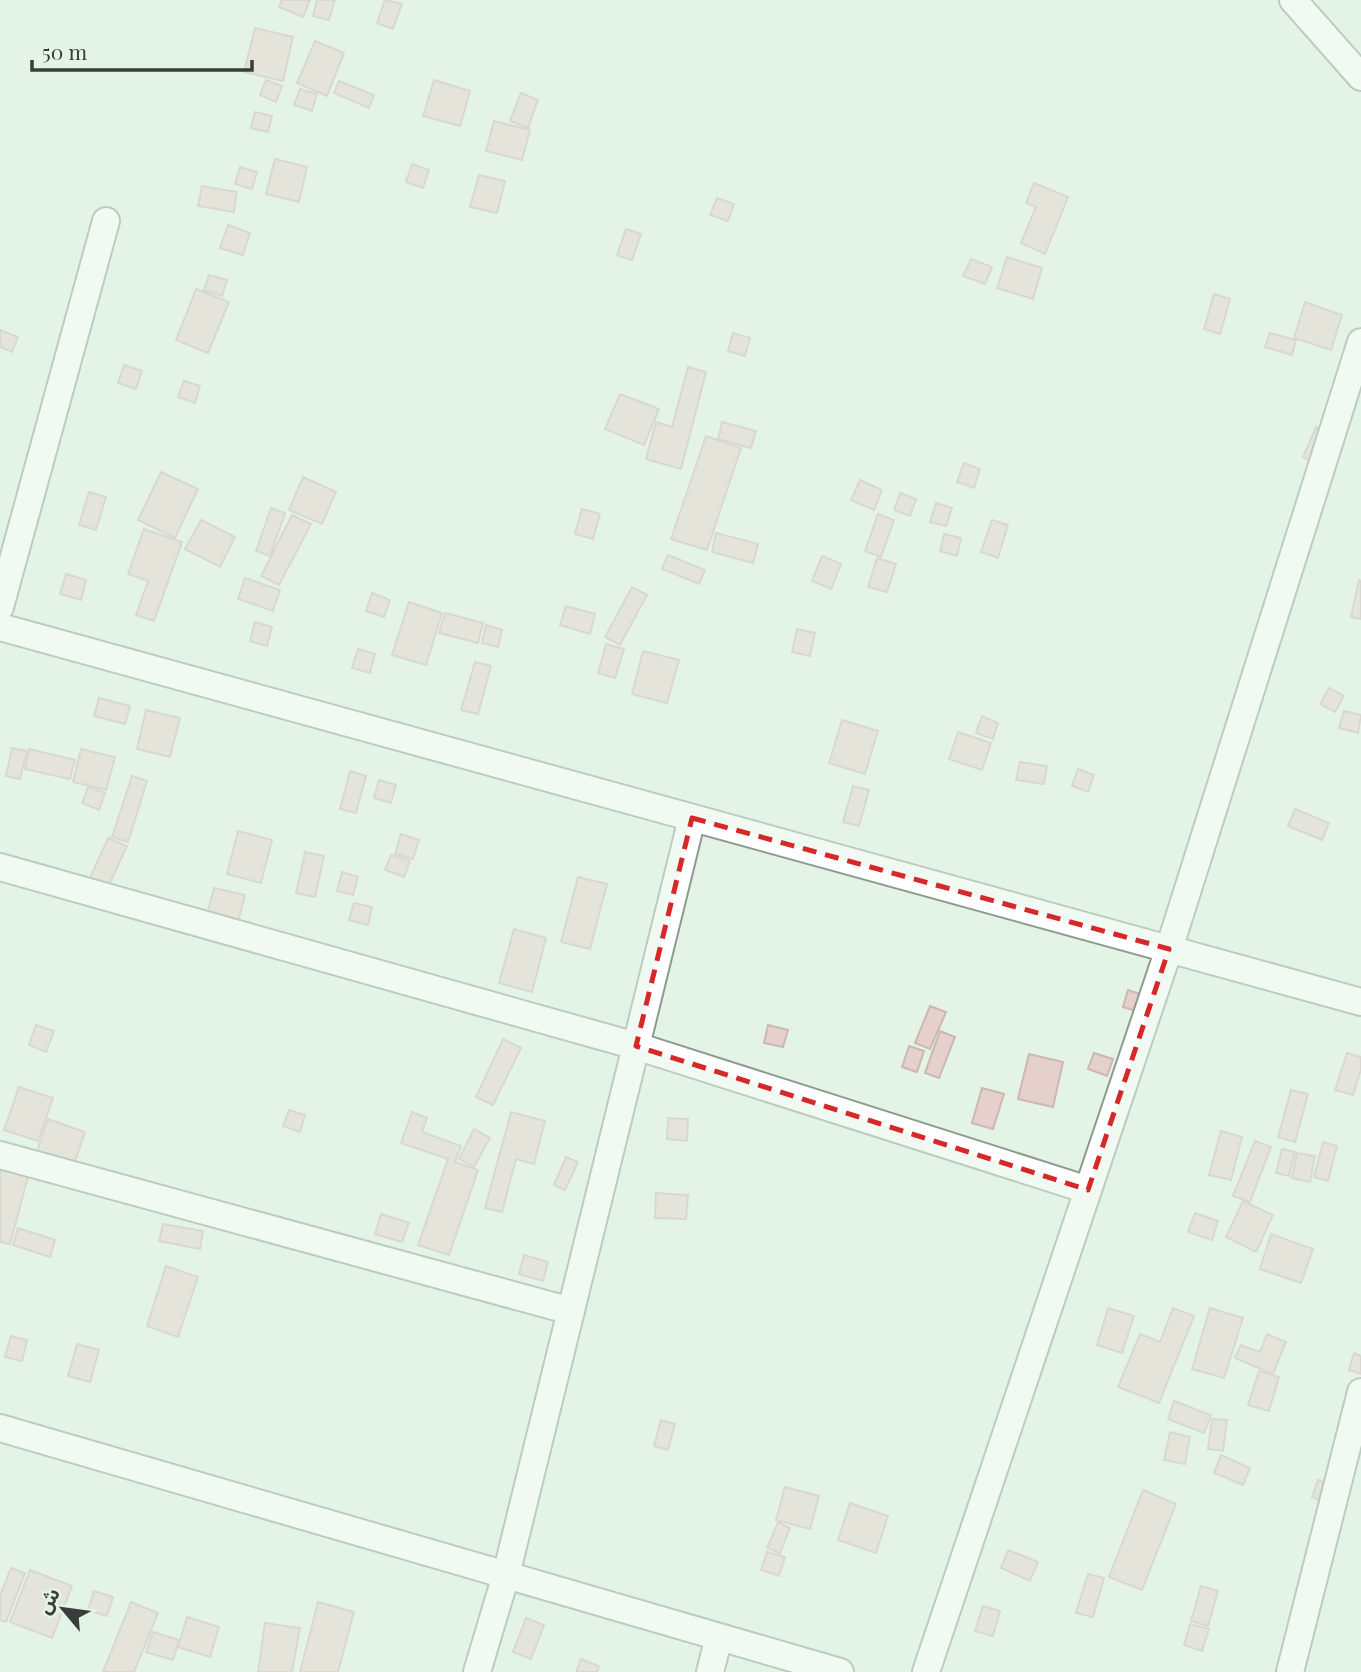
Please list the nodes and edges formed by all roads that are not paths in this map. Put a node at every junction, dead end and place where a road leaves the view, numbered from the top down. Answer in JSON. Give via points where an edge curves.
{"nodes":[{"id":1,"x":1293,"y":0,"type":"edge"},
{"id":2,"x":1361,"y":77,"type":"edge"},
{"id":3,"x":106,"y":221,"type":"dead end"},
{"id":4,"x":1361,"y":342,"type":"edge"},
{"id":5,"x":0,"y":607,"type":"edge"},
{"id":6,"x":0,"y":627,"type":"edge"},
{"id":7,"x":692,"y":818,"type":"junction"},
{"id":8,"x":0,"y":867,"type":"edge"},
{"id":9,"x":1169,"y":949,"type":"junction"},
{"id":10,"x":1361,"y":1002,"type":"edge"},
{"id":11,"x":636,"y":1046,"type":"junction"},
{"id":12,"x":0,"y":1155,"type":"edge"},
{"id":13,"x":1088,"y":1190,"type":"junction"},
{"id":14,"x":570,"y":1311,"type":"junction"},
{"id":15,"x":1361,"y":1392,"type":"edge"},
{"id":16,"x":0,"y":1428,"type":"edge"},
{"id":17,"x":506,"y":1575,"type":"junction"},
{"id":18,"x":719,"y":1637,"type":"junction"},
{"id":19,"x":477,"y":1672,"type":"edge"},
{"id":20,"x":710,"y":1672,"type":"edge"},
{"id":21,"x":840,"y":1672,"type":"edge"},
{"id":22,"x":926,"y":1672,"type":"edge"},
{"id":23,"x":1290,"y":1672,"type":"edge"}],
"edges":[{"from":1,"to":2,"type":"street"},
{"from":3,"to":5,"type":"street"},
{"from":4,"to":9,"type":"street"},
{"from":6,"to":7,"type":"street"},
{"from":7,"to":9,"type":"street"},
{"from":7,"to":11,"type":"street"},
{"from":8,"to":11,"type":"street"},
{"from":9,"to":10,"type":"street"},
{"from":9,"to":13,"type":"street"},
{"from":11,"to":13,"type":"street"},
{"from":11,"to":14,"type":"street"},
{"from":12,"to":14,"type":"street"},
{"from":13,"to":22,"type":"street"},
{"from":14,"to":17,"type":"street"},
{"from":15,"to":23,"type":"street"},
{"from":16,"to":17,"type":"street"},
{"from":17,"to":18,"type":"street"},
{"from":17,"to":19,"type":"street"},
{"from":18,"to":20,"type":"street"},
{"from":18,"to":21,"type":"street"}]}
